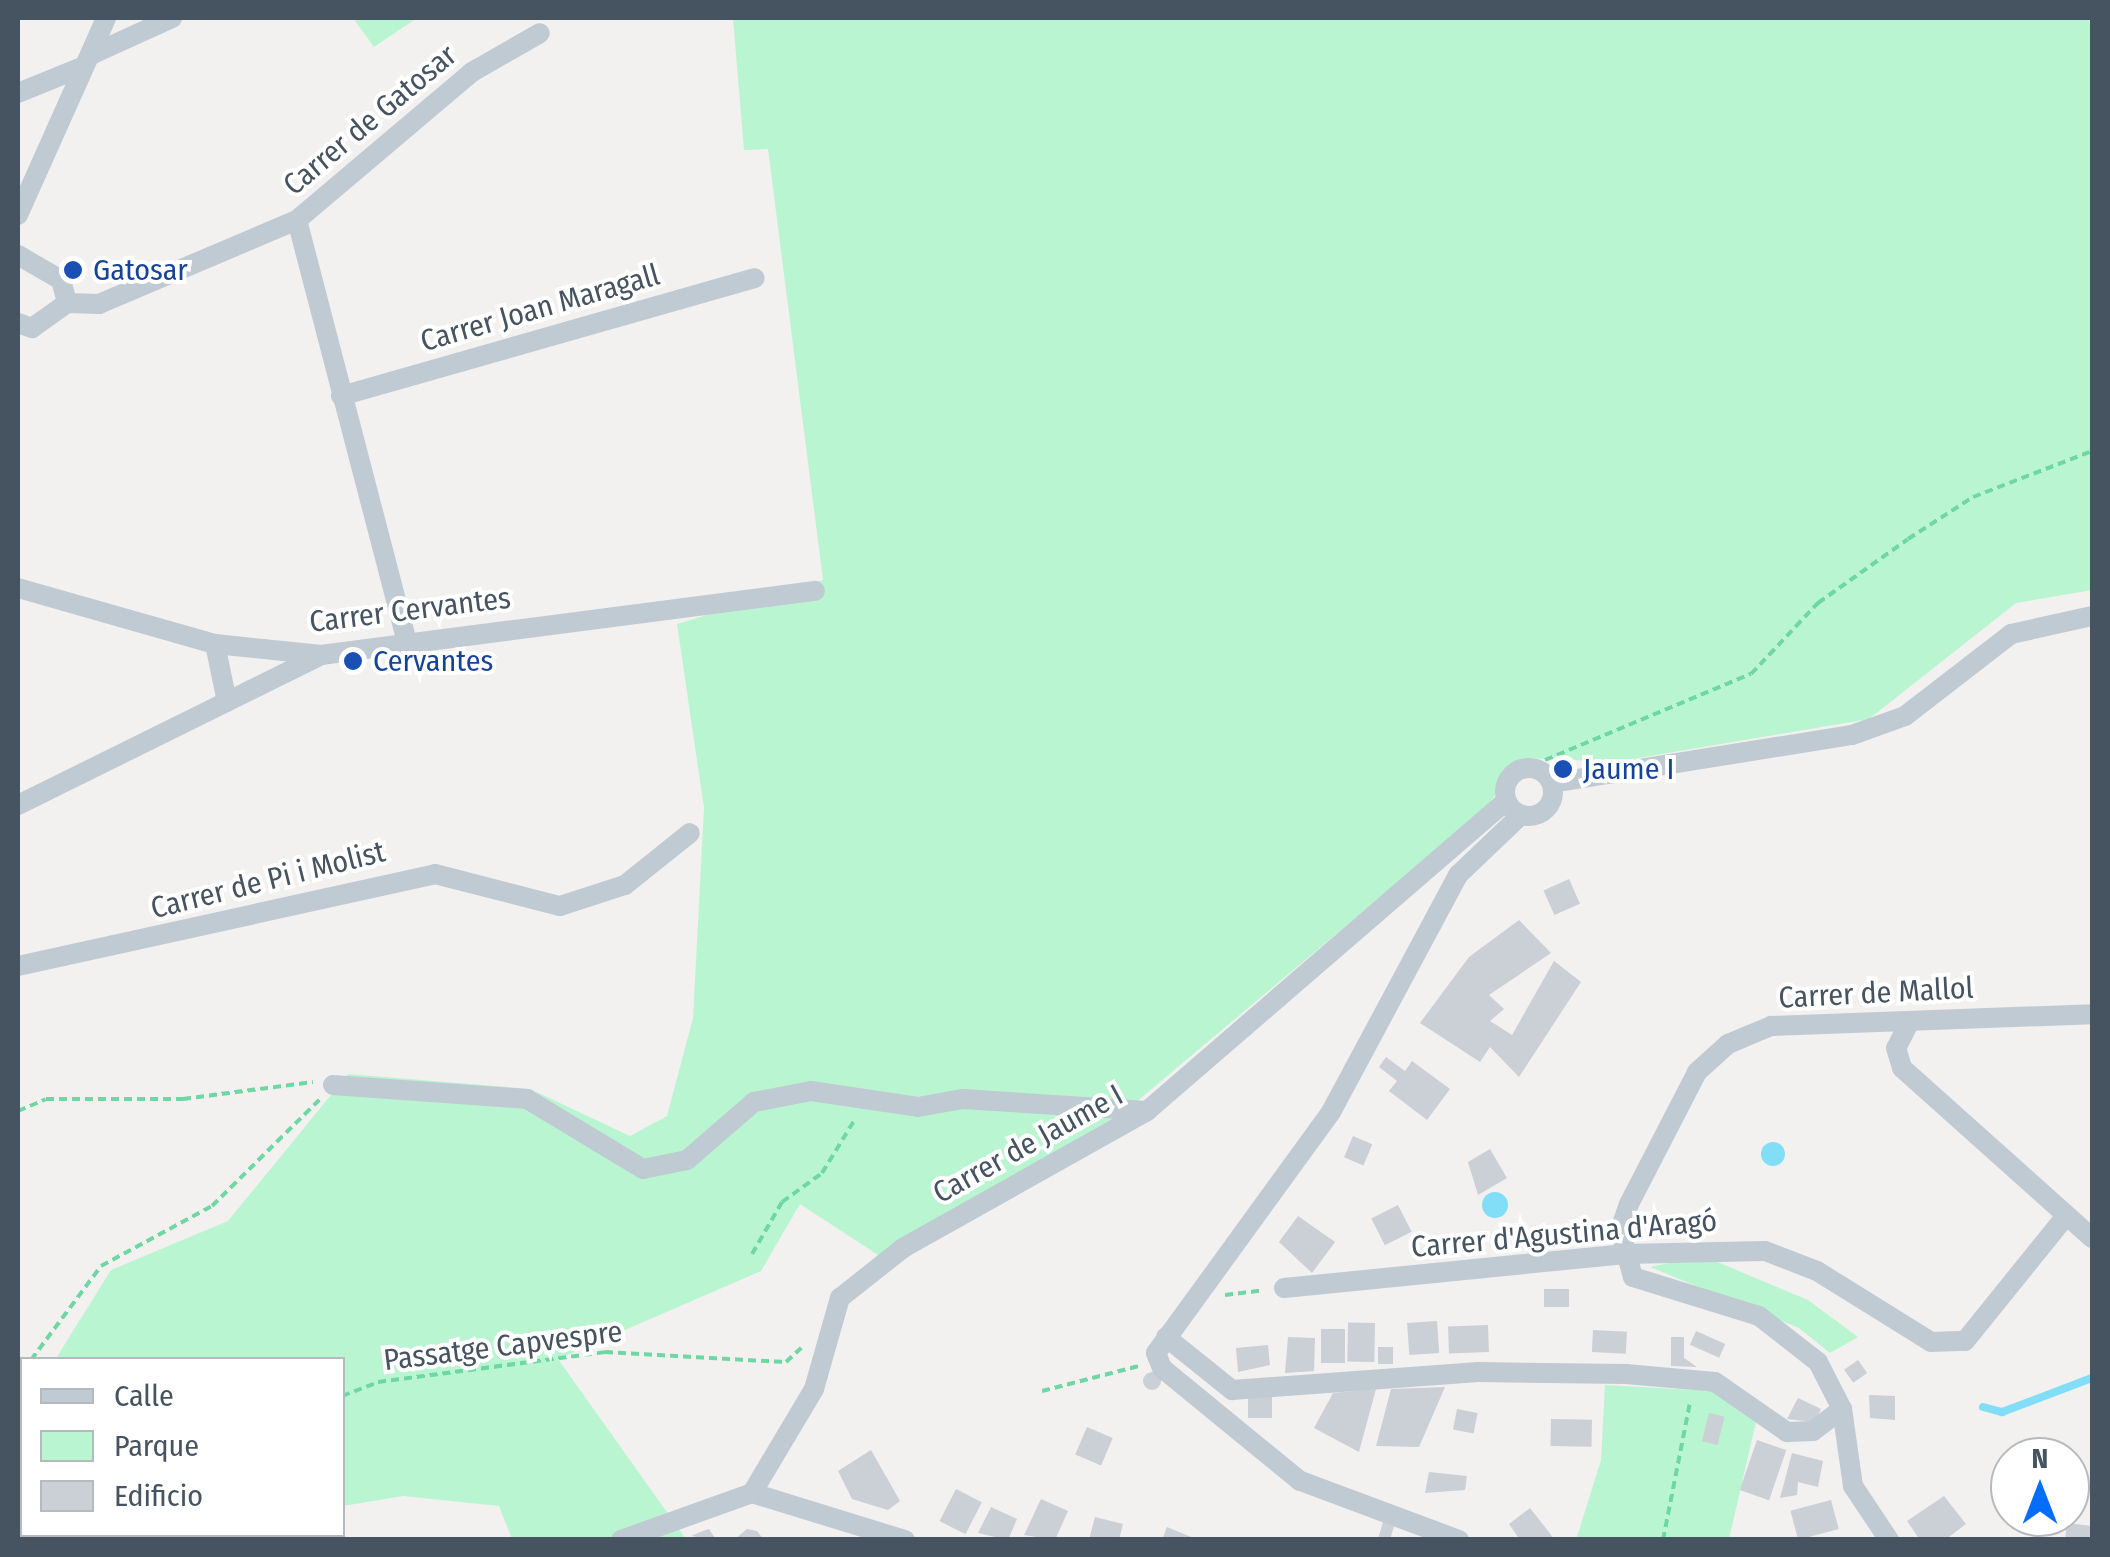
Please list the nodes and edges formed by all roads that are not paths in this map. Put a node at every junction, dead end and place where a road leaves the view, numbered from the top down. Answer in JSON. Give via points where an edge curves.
{"nodes":[{"id":1,"x":106,"y":18,"type":"edge"},
{"id":2,"x":172,"y":18,"type":"edge"},
{"id":3,"x":540,"y":33,"type":"dead end"},
{"id":4,"x":87,"y":61,"type":"junction"},
{"id":5,"x":18,"y":93,"type":"edge"},
{"id":6,"x":18,"y":215,"type":"edge"},
{"id":7,"x":297,"y":220,"type":"junction"},
{"id":8,"x":18,"y":255,"type":"edge"},
{"id":9,"x":755,"y":278,"type":"dead end"},
{"id":10,"x":67,"y":303,"type":"junction"},
{"id":11,"x":18,"y":323,"type":"edge"},
{"id":12,"x":342,"y":396,"type":"junction"},
{"id":13,"x":18,"y":588,"type":"edge"},
{"id":14,"x":815,"y":590,"type":"dead end"},
{"id":15,"x":2092,"y":616,"type":"edge"},
{"id":16,"x":407,"y":641,"type":"junction"},
{"id":17,"x":215,"y":644,"type":"junction"},
{"id":18,"x":320,"y":656,"type":"junction"},
{"id":19,"x":226,"y":702,"type":"junction"},
{"id":20,"x":1545,"y":776,"type":"junction"},
{"id":21,"x":18,"y":805,"type":"edge"},
{"id":22,"x":1514,"y":808,"type":"junction"},
{"id":23,"x":690,"y":833,"type":"dead end"},
{"id":24,"x":18,"y":966,"type":"edge"},
{"id":25,"x":2092,"y":1014,"type":"edge"},
{"id":26,"x":1910,"y":1021,"type":"junction"},
{"id":27,"x":333,"y":1084,"type":"road end"},
{"id":28,"x":1147,"y":1111,"type":"junction"},
{"id":29,"x":2066,"y":1216,"type":"junction"},
{"id":30,"x":2092,"y":1238,"type":"edge"},
{"id":31,"x":1625,"y":1254,"type":"junction"},
{"id":32,"x":1284,"y":1288,"type":"road end"},
{"id":33,"x":1161,"y":1345,"type":"junction"},
{"id":34,"x":1842,"y":1409,"type":"junction"},
{"id":35,"x":752,"y":1493,"type":"junction"},
{"id":36,"x":621,"y":1540,"type":"edge"},
{"id":37,"x":905,"y":1540,"type":"edge"},
{"id":38,"x":1459,"y":1540,"type":"edge"},
{"id":39,"x":1889,"y":1540,"type":"edge"}],
"edges":[{"from":1,"to":4,"type":"street"},
{"from":2,"to":4,"type":"street"},
{"from":3,"to":7,"type":"street","name":"Carrer de Gatosar","via":[[472,72]]},
{"from":4,"to":5,"type":"street"},
{"from":4,"to":6,"type":"street"},
{"from":7,"to":10,"type":"street","name":"Carrer de Gatosar","via":[[98,304]]},
{"from":7,"to":12,"type":"street"},
{"from":8,"to":10,"type":"street","via":[[61,280]]},
{"from":9,"to":12,"type":"street","name":"Carrer Joan Maragall"},
{"from":10,"to":11,"type":"street","name":"Carrer de Gatosar","via":[[49,322]]},
{"from":12,"to":16,"type":"street"},
{"from":13,"to":17,"type":"street","name":"Carrer Cervantes"},
{"from":14,"to":16,"type":"street","name":"Carrer Cervantes"},
{"from":15,"to":20,"type":"street","via":[[2011,634],[1905,716],[1852,735]]},
{"from":16,"to":18,"type":"street","name":"Carrer Cervantes"},
{"from":17,"to":18,"type":"street","name":"Carrer Cervantes"},
{"from":17,"to":19,"type":"street"},
{"from":18,"to":19,"type":"street"},
{"from":19,"to":21,"type":"street"},
{"from":20,"to":22,"type":"street","name":"Carrer de Jaume I","via":[[1548,808]]},
{"from":20,"to":22,"type":"street","name":"Carrer de Jaume I","via":[[1511,775]]},
{"from":22,"to":28,"type":"street","name":"Carrer de Jaume I"},
{"from":22,"to":33,"type":"street","via":[[1458,875],[1331,1112]]},
{"from":23,"to":24,"type":"street","name":"Carrer de Pi i Molist","via":[[625,885],[560,906],[434,874]]},
{"from":25,"to":26,"type":"street","name":"Carrer de Mallol"},
{"from":26,"to":29,"type":"street","via":[[1896,1048],[1902,1068]]},
{"from":26,"to":31,"type":"street","name":"Carrer de Mallol","via":[[1770,1026],[1728,1044],[1697,1072],[1667,1121],[1622,1221]]},
{"from":27,"to":28,"type":"street","via":[[527,1099],[643,1169],[687,1160],[754,1102],[810,1090],[918,1107],[983,1099]]},
{"from":28,"to":35,"type":"street","name":"Carrer de Jaume I","via":[[903,1248],[840,1298],[814,1389]]},
{"from":29,"to":30,"type":"street"},
{"from":29,"to":31,"type":"street","name":"Carrer d'Agustina d'Aragó","via":[[1965,1340],[1931,1342],[1817,1271],[1766,1251]]},
{"from":31,"to":32,"type":"street","name":"Carrer d'Agustina d'Aragó"},
{"from":31,"to":34,"type":"street","via":[[1641,1283],[1736,1306],[1794,1337]]},
{"from":33,"to":34,"type":"street","via":[[1232,1390],[1478,1372],[1626,1374],[1715,1382],[1787,1432],[1813,1431]]},
{"from":33,"to":38,"type":"street","via":[[1162,1368],[1291,1476]]},
{"from":34,"to":39,"type":"street","via":[[1853,1486]]},
{"from":35,"to":36,"type":"street"},
{"from":35,"to":37,"type":"street"}]}
